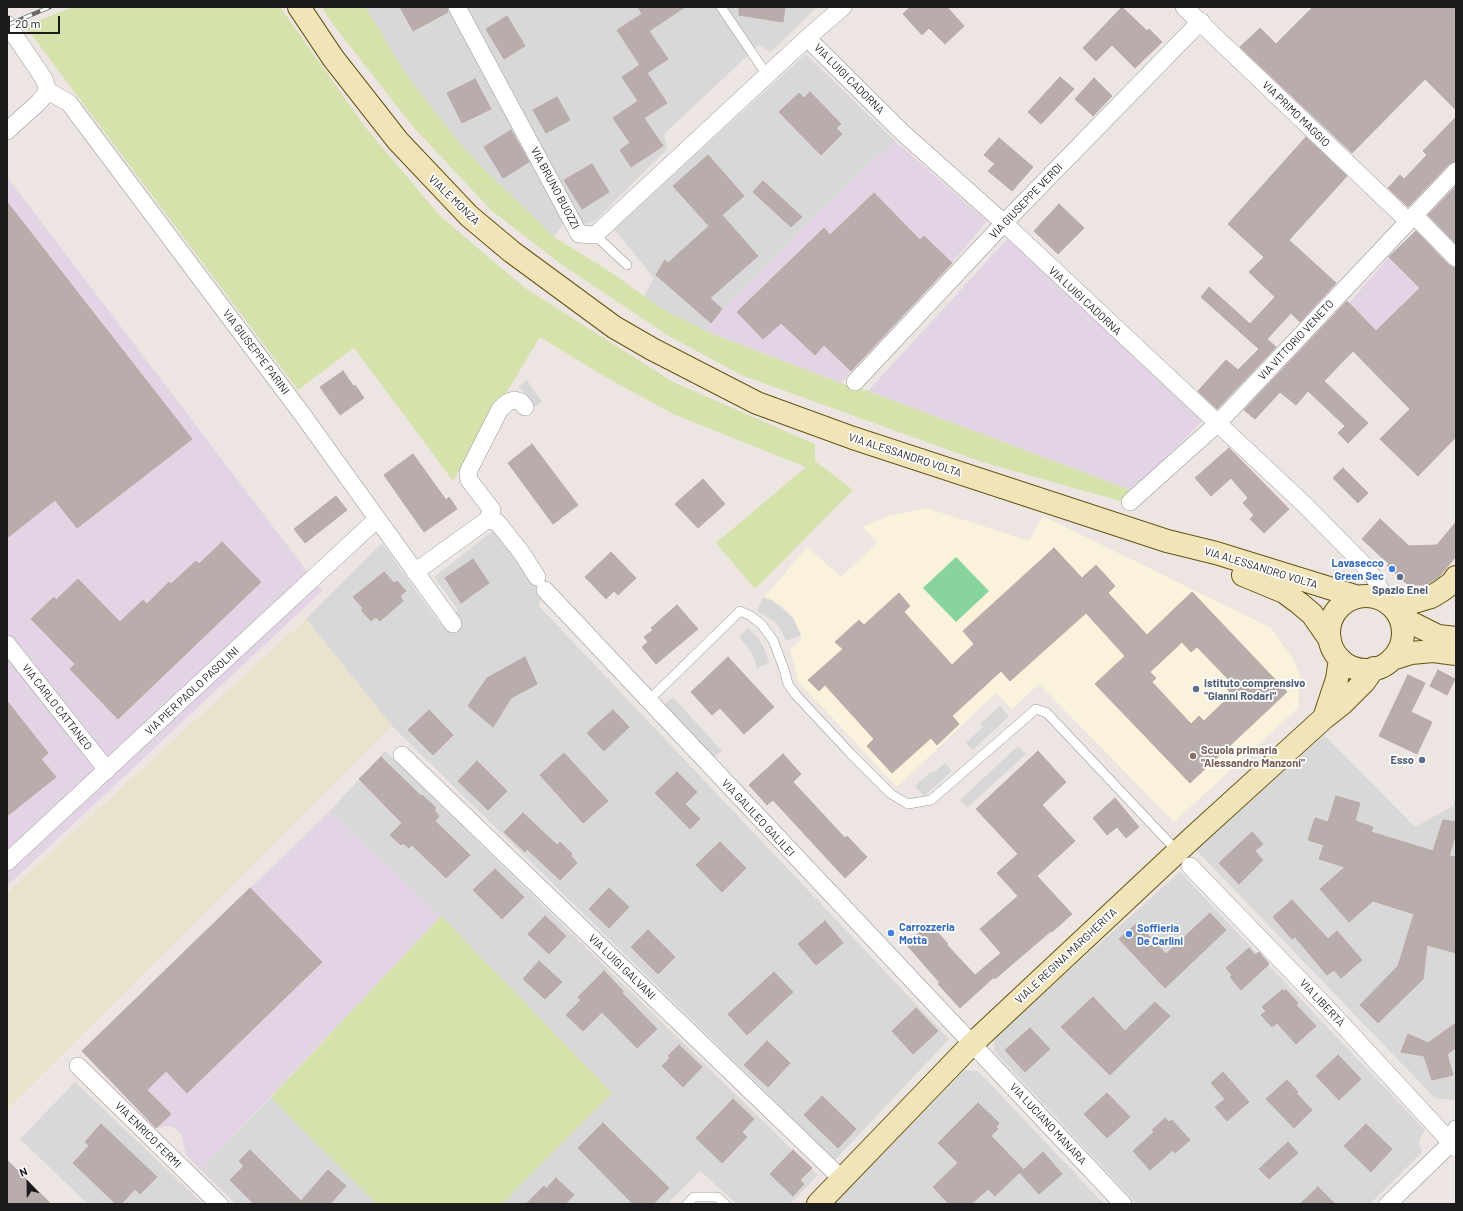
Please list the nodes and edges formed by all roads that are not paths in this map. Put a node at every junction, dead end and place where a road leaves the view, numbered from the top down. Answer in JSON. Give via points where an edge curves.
{"nodes":[{"id":1,"x":299,"y":7,"type":"edge"},
{"id":2,"x":457,"y":7,"type":"edge"},
{"id":3,"x":721,"y":7,"type":"edge"},
{"id":4,"x":843,"y":7,"type":"edge"},
{"id":5,"x":1184,"y":7,"type":"edge"},
{"id":6,"x":1200,"y":22,"type":"junction"},
{"id":7,"x":7,"y":24,"type":"edge"},
{"id":8,"x":807,"y":38,"type":"junction"},
{"id":9,"x":767,"y":75,"type":"junction"},
{"id":10,"x":48,"y":91,"type":"junction"},
{"id":11,"x":7,"y":131,"type":"edge"},
{"id":12,"x":1456,"y":171,"type":"edge"},
{"id":13,"x":1411,"y":218,"type":"junction"},
{"id":14,"x":1004,"y":224,"type":"junction"},
{"id":15,"x":595,"y":234,"type":"junction"},
{"id":16,"x":1456,"y":258,"type":"edge"},
{"id":17,"x":627,"y":265,"type":"dead end"},
{"id":18,"x":652,"y":349,"type":"joint"},
{"id":19,"x":855,"y":382,"type":"dead end"},
{"id":20,"x":526,"y":406,"type":"dead end"},
{"id":21,"x":1217,"y":424,"type":"junction"},
{"id":22,"x":1130,"y":502,"type":"dead end"},
{"id":23,"x":377,"y":519,"type":"junction"},
{"id":24,"x":487,"y":520,"type":"junction"},
{"id":25,"x":1167,"y":540,"type":"junction"},
{"id":26,"x":1363,"y":564,"type":"junction"},
{"id":27,"x":415,"y":572,"type":"junction"},
{"id":28,"x":1456,"y":577,"type":"edge"},
{"id":29,"x":1357,"y":596,"type":"junction"},
{"id":30,"x":1392,"y":608,"type":"junction"},
{"id":31,"x":453,"y":624,"type":"dead end"},
{"id":32,"x":1456,"y":638,"type":"edge"},
{"id":33,"x":1330,"y":640,"type":"junction"},
{"id":34,"x":7,"y":644,"type":"edge"},
{"id":35,"x":1456,"y":654,"type":"edge"},
{"id":36,"x":1340,"y":659,"type":"junction"},
{"id":37,"x":1383,"y":664,"type":"junction"},
{"id":38,"x":648,"y":701,"type":"junction"},
{"id":39,"x":1324,"y":718,"type":"junction"},
{"id":40,"x":402,"y":755,"type":"dead end"},
{"id":41,"x":106,"y":770,"type":"junction"},
{"id":42,"x":1184,"y":859,"type":"junction"},
{"id":43,"x":7,"y":862,"type":"edge"},
{"id":44,"x":972,"y":1044,"type":"junction"},
{"id":45,"x":78,"y":1066,"type":"dead end"},
{"id":46,"x":1454,"y":1140,"type":"edge"},
{"id":47,"x":842,"y":1179,"type":"junction"},
{"id":48,"x":219,"y":1204,"type":"edge"},
{"id":49,"x":687,"y":1204,"type":"edge"},
{"id":50,"x":725,"y":1204,"type":"edge"},
{"id":51,"x":818,"y":1204,"type":"edge"},
{"id":52,"x":1123,"y":1204,"type":"edge"},
{"id":53,"x":1388,"y":1204,"type":"edge"}],
"edges":[{"from":1,"to":18,"type":"main road","name":"VIALE MONZA","via":[[333,58],[398,141],[469,216],[512,252],[608,322]]},
{"from":2,"to":15,"type":"street","name":"VIA BRUNO BUOZZI","via":[[579,234]]},
{"from":3,"to":9,"type":"lane"},
{"from":4,"to":8,"type":"street","name":"VIA BRUNO BUOZZI"},
{"from":5,"to":6,"type":"street","name":"VIA PRIMO MAGGIO"},
{"from":6,"to":13,"type":"street","name":"VIA PRIMO MAGGIO"},
{"from":6,"to":14,"type":"street","name":"VIA GIUSEPPE VERDI"},
{"from":7,"to":10,"type":"street","via":[[44,79]]},
{"from":8,"to":9,"type":"street","name":"VIA BRUNO BUOZZI"},
{"from":8,"to":14,"type":"street","name":"VIA LUIGI CADORNA","via":[[903,133]]},
{"from":9,"to":15,"type":"street","name":"VIA BRUNO BUOZZI"},
{"from":10,"to":11,"type":"street"},
{"from":10,"to":23,"type":"street","name":"VIA GIUSEPPE PARINI","via":[[69,103],[302,414]]},
{"from":12,"to":13,"type":"street","name":"VIA VITTORIO VENETO"},
{"from":13,"to":16,"type":"street","name":"VIA PRIMO MAGGIO"},
{"from":13,"to":21,"type":"street","name":"VIA VITTORIO VENETO"},
{"from":14,"to":19,"type":"street","name":"VIA GIUSEPPE VERDI"},
{"from":14,"to":21,"type":"street","name":"VIA LUIGI CADORNA"},
{"from":15,"to":17,"type":"lane"},
{"from":18,"to":25,"type":"main road","name":"VIA ALESSANDRO VOLTA","via":[[750,400],[853,438]]},
{"from":20,"to":24,"type":"street","via":[[514,400],[500,409],[468,472],[469,480],[492,510]]},
{"from":21,"to":22,"type":"street","name":"VIA VITTORIO VENETO"},
{"from":21,"to":26,"type":"street","name":"VIA LUIGI CADORNA","via":[[1305,505]]},
{"from":23,"to":27,"type":"street","name":"VIA GIUSEPPE PARINI"},
{"from":23,"to":41,"type":"street","name":"VIA PIER PAOLO PASOLINI"},
{"from":24,"to":27,"type":"street"},
{"from":24,"to":38,"type":"street","name":"VIA GALILEO GALILEI","via":[[497,522],[521,552],[541,584]]},
{"from":25,"to":29,"type":"main road","name":"VIA ALESSANDRO VOLTA"},
{"from":25,"to":33,"type":"main road","name":"VIA ALESSANDRO VOLTA","via":[[1284,592],[1312,614]]},
{"from":26,"to":29,"type":"street","via":[[1363,577]]},
{"from":26,"to":30,"type":"street","name":"VIA LUIGI CADORNA"},
{"from":27,"to":31,"type":"street","name":"VIA GIUSEPPE PARINI"},
{"from":28,"to":30,"type":"main road","via":[[1452,583],[1431,597]]},
{"from":29,"to":30,"type":"main road","via":[[1377,598]]},
{"from":29,"to":33,"type":"main road","via":[[1344,603],[1336,612],[1330,627]]},
{"from":30,"to":32,"type":"main road","via":[[1438,636]]},
{"from":30,"to":37,"type":"main road","via":[[1403,636],[1397,654]]},
{"from":33,"to":36,"type":"main road"},
{"from":34,"to":41,"type":"street","name":"VIA CARLO CATTANEO"},
{"from":35,"to":37,"type":"main road","via":[[1433,651],[1411,653]]},
{"from":36,"to":37,"type":"main road","via":[[1355,668],[1369,670]]},
{"from":36,"to":39,"type":"main road","name":"VIALE REGINA MARGHERITA","via":[[1337,679]]},
{"from":37,"to":39,"type":"main road","name":"VIALE REGINA MARGHERITA"},
{"from":38,"to":42,"type":"lane","via":[[740,611],[762,625],[773,640],[788,684],[796,695],[891,794],[908,804],[931,800],[1036,709],[1048,713]]},
{"from":38,"to":44,"type":"street","name":"VIA GALILEO GALILEI"},
{"from":39,"to":42,"type":"main road","name":"VIALE REGINA MARGHERITA"},
{"from":40,"to":47,"type":"street","name":"VIA LUIGI GALVANI"},
{"from":41,"to":43,"type":"street","name":"VIA PIER PAOLO PASOLINI"},
{"from":42,"to":44,"type":"main road","name":"VIALE REGINA MARGHERITA"},
{"from":42,"to":46,"type":"street","name":"VIA LIBERTÀ"},
{"from":44,"to":47,"type":"main road","name":"VIALE REGINA MARGHERITA"},
{"from":44,"to":52,"type":"street","name":"VIA LUCIANO MANARA"},
{"from":45,"to":48,"type":"street","name":"VIA ENRICO FERMI"},
{"from":46,"to":53,"type":"street"},
{"from":47,"to":51,"type":"main road","name":"VIALE REGINA MARGHERITA"},
{"from":49,"to":50,"type":"lane","via":[[694,1198],[717,1197]]}]}
